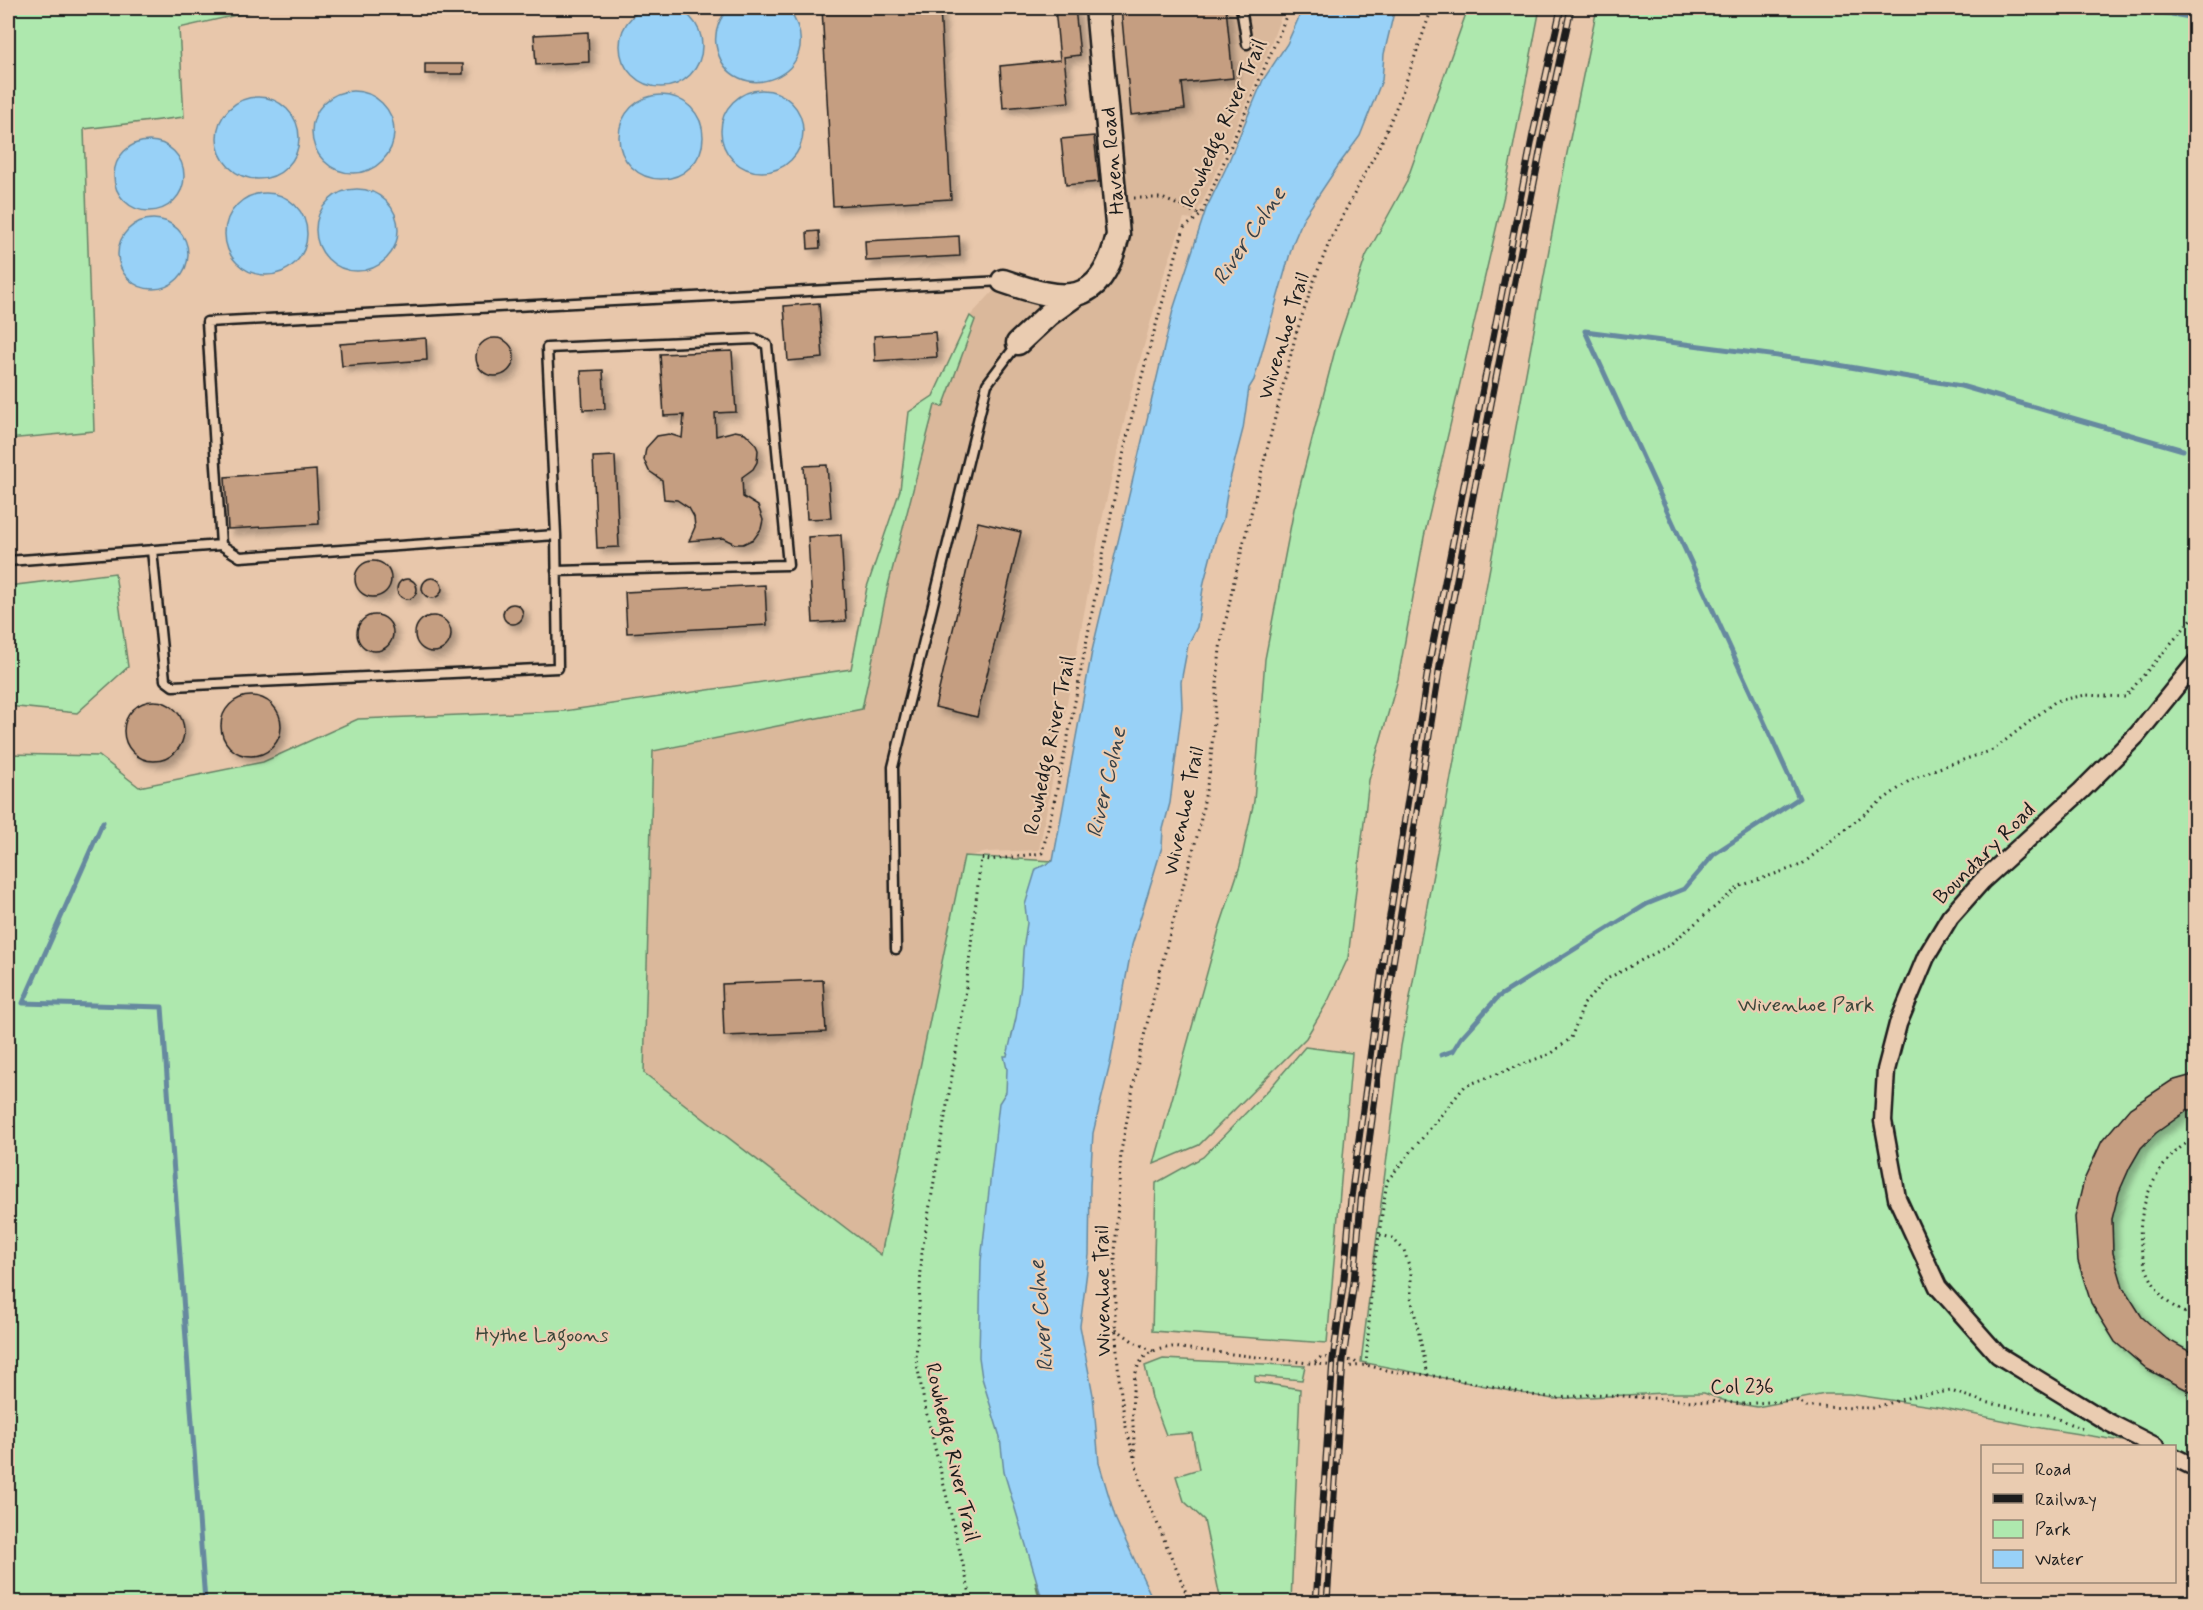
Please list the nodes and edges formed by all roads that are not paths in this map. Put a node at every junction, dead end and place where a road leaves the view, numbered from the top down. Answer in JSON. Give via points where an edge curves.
{"nodes":[{"id":1,"x":1097,"y":8,"type":"edge"},
{"id":2,"x":1241,"y":8,"type":"edge"},
{"id":3,"x":1247,"y":44,"type":"dead end"},
{"id":4,"x":1003,"y":281,"type":"joint"},
{"id":5,"x":1074,"y":296,"type":"junction"},
{"id":6,"x":1018,"y":343,"type":"joint"},
{"id":7,"x":556,"y":535,"type":"junction"},
{"id":8,"x":221,"y":545,"type":"junction"},
{"id":9,"x":152,"y":550,"type":"junction"},
{"id":10,"x":8,"y":561,"type":"edge"},
{"id":11,"x":556,"y":571,"type":"junction"},
{"id":12,"x":2196,"y":662,"type":"edge"},
{"id":13,"x":896,"y":949,"type":"dead end"},
{"id":14,"x":2153,"y":1445,"type":"edge"},
{"id":15,"x":2176,"y":1458,"type":"edge"},
{"id":16,"x":2196,"y":1468,"type":"edge"}],
"edges":[{"from":1,"to":5,"type":"street","name":"Haven Road","via":[[1119,235],[1113,256],[1098,280],[1084,293]]},
{"from":2,"to":3,"type":"lane"},
{"from":4,"to":5,"type":"street","via":[[1052,296]]},
{"from":4,"to":8,"type":"lane","via":[[207,322]]},
{"from":5,"to":6,"type":"street","name":"Haven Road"},
{"from":6,"to":13,"type":"lane","via":[[987,384],[893,767]]},
{"from":7,"to":8,"type":"lane","via":[[240,557]]},
{"from":7,"to":11,"type":"lane"},
{"from":7,"to":11,"type":"lane","via":[[547,348],[756,339],[767,345],[788,565]]},
{"from":8,"to":9,"type":"lane"},
{"from":9,"to":10,"type":"lane"},
{"from":9,"to":11,"type":"lane","via":[[165,680],[173,686],[558,668]]},
{"from":12,"to":14,"type":"street","name":"Boundary Road","via":[[2137,735],[1982,881],[1950,917],[1926,957],[1898,1024],[1886,1070],[1883,1121],[1897,1198],[1938,1287],[1998,1355],[2106,1422]]},
{"from":15,"to":16,"type":"street"}]}
